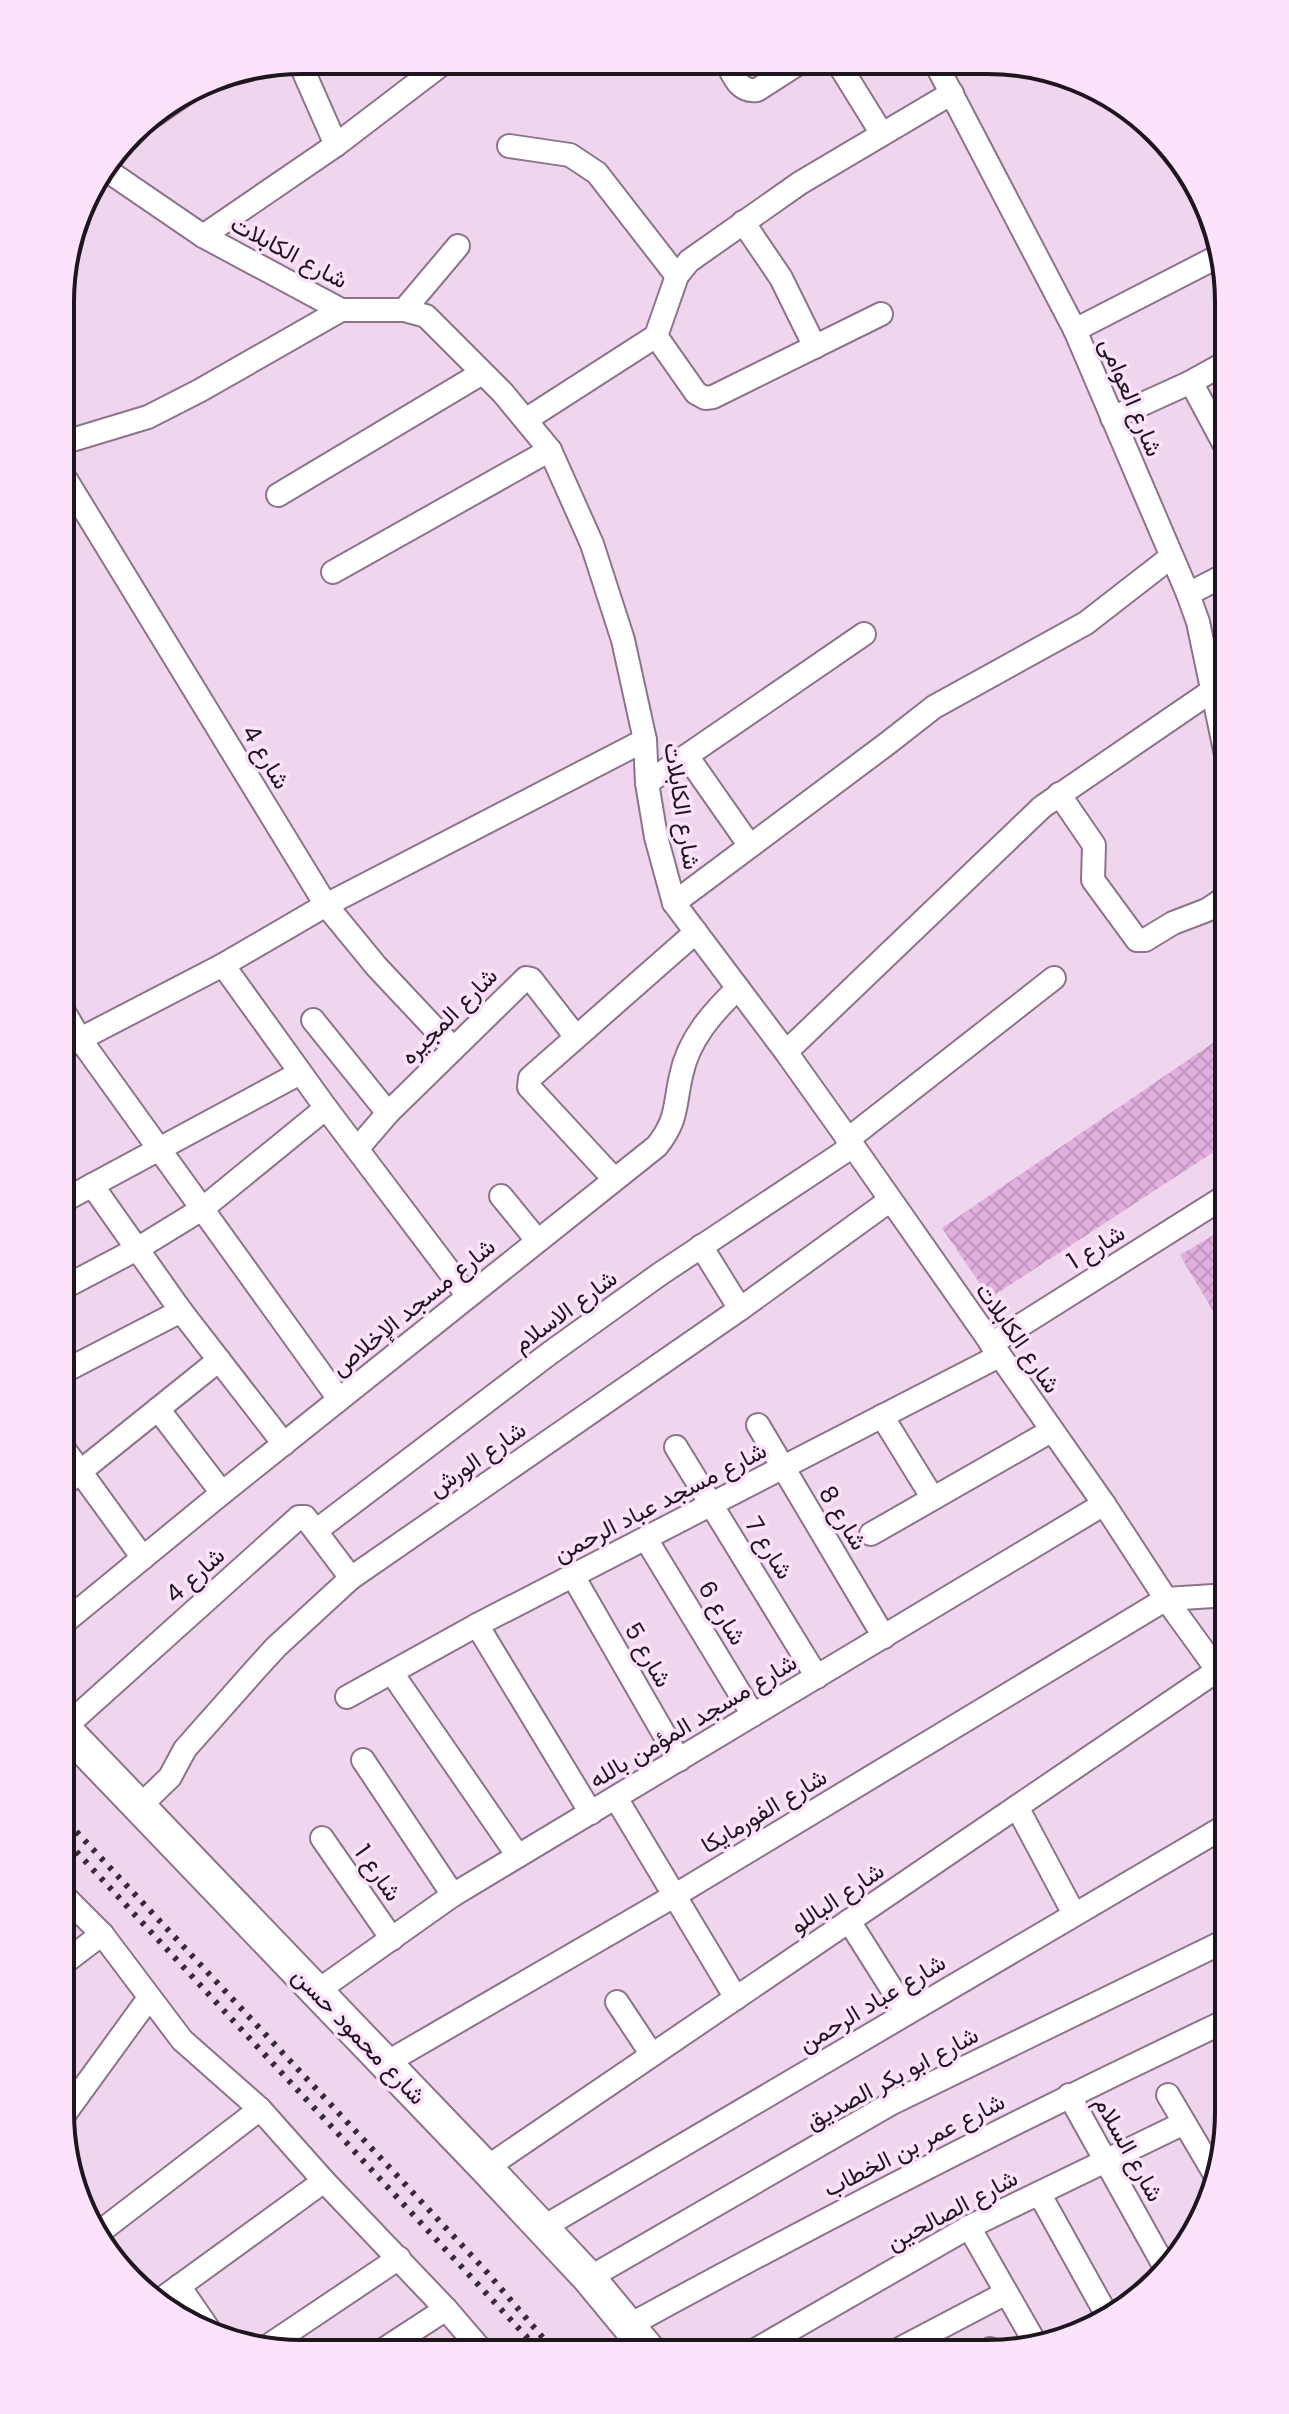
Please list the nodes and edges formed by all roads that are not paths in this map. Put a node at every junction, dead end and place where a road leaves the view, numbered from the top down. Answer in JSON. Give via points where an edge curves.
{"nodes":[{"id":1,"x":305,"y":74,"type":"edge"},
{"id":2,"x":423,"y":74,"type":"edge"},
{"id":3,"x":734,"y":74,"type":"edge"},
{"id":4,"x":782,"y":74,"type":"edge"},
{"id":5,"x":845,"y":74,"type":"edge"},
{"id":6,"x":942,"y":74,"type":"edge"},
{"id":7,"x":952,"y":93,"type":"junction"},
{"id":8,"x":882,"y":134,"type":"junction"},
{"id":9,"x":336,"y":145,"type":"junction"},
{"id":10,"x":509,"y":146,"type":"dead end"},
{"id":11,"x":113,"y":174,"type":"edge"},
{"id":12,"x":743,"y":222,"type":"junction"},
{"id":13,"x":203,"y":236,"type":"junction"},
{"id":14,"x":458,"y":246,"type":"dead end"},
{"id":15,"x":1211,"y":260,"type":"edge"},
{"id":16,"x":677,"y":276,"type":"junction"},
{"id":17,"x":341,"y":310,"type":"junction"},
{"id":18,"x":404,"y":310,"type":"junction"},
{"id":19,"x":881,"y":314,"type":"dead end"},
{"id":20,"x":1075,"y":330,"type":"junction"},
{"id":21,"x":656,"y":336,"type":"junction"},
{"id":22,"x":815,"y":347,"type":"junction"},
{"id":23,"x":1215,"y":369,"type":"edge"},
{"id":24,"x":482,"y":373,"type":"junction"},
{"id":25,"x":1191,"y":382,"type":"junction"},
{"id":26,"x":1112,"y":418,"type":"junction"},
{"id":27,"x":527,"y":419,"type":"junction"},
{"id":28,"x":1215,"y":427,"type":"edge"},
{"id":29,"x":74,"y":439,"type":"edge"},
{"id":30,"x":550,"y":450,"type":"junction"},
{"id":31,"x":74,"y":493,"type":"edge"},
{"id":32,"x":278,"y":495,"type":"dead end"},
{"id":33,"x":1171,"y":557,"type":"junction"},
{"id":34,"x":333,"y":572,"type":"dead end"},
{"id":35,"x":1215,"y":580,"type":"edge"},
{"id":36,"x":1188,"y":594,"type":"junction"},
{"id":37,"x":864,"y":634,"type":"dead end"},
{"id":38,"x":1213,"y":690,"type":"junction"},
{"id":39,"x":1215,"y":700,"type":"edge"},
{"id":40,"x":645,"y":740,"type":"junction"},
{"id":41,"x":687,"y":756,"type":"junction"},
{"id":42,"x":647,"y":783,"type":"junction"},
{"id":43,"x":1059,"y":794,"type":"junction"},
{"id":44,"x":750,"y":846,"type":"junction"},
{"id":45,"x":674,"y":903,"type":"junction"},
{"id":46,"x":326,"y":905,"type":"junction"},
{"id":47,"x":1215,"y":905,"type":"edge"},
{"id":48,"x":696,"y":932,"type":"junction"},
{"id":49,"x":223,"y":965,"type":"junction"},
{"id":50,"x":1054,"y":978,"type":"dead end"},
{"id":51,"x":738,"y":988,"type":"junction"},
{"id":52,"x":313,"y":1020,"type":"dead end"},
{"id":53,"x":576,"y":1037,"type":"junction"},
{"id":54,"x":74,"y":1042,"type":"edge"},
{"id":55,"x":74,"y":1048,"type":"edge"},
{"id":56,"x":453,"y":1048,"type":"junction"},
{"id":57,"x":786,"y":1052,"type":"junction"},
{"id":58,"x":300,"y":1073,"type":"junction"},
{"id":59,"x":326,"y":1108,"type":"junction"},
{"id":60,"x":388,"y":1113,"type":"junction"},
{"id":61,"x":850,"y":1143,"type":"junction"},
{"id":62,"x":158,"y":1148,"type":"junction"},
{"id":63,"x":357,"y":1149,"type":"junction"},
{"id":64,"x":614,"y":1179,"type":"junction"},
{"id":65,"x":92,"y":1185,"type":"junction"},
{"id":66,"x":74,"y":1195,"type":"edge"},
{"id":67,"x":501,"y":1196,"type":"dead end"},
{"id":68,"x":889,"y":1201,"type":"junction"},
{"id":69,"x":1215,"y":1203,"type":"edge"},
{"id":70,"x":202,"y":1209,"type":"junction"},
{"id":71,"x":537,"y":1240,"type":"junction"},
{"id":72,"x":701,"y":1246,"type":"junction"},
{"id":73,"x":137,"y":1249,"type":"junction"},
{"id":74,"x":74,"y":1282,"type":"edge"},
{"id":75,"x":468,"y":1296,"type":"junction"},
{"id":76,"x":740,"y":1309,"type":"junction"},
{"id":77,"x":181,"y":1311,"type":"junction"},
{"id":78,"x":995,"y":1350,"type":"junction"},
{"id":79,"x":219,"y":1360,"type":"junction"},
{"id":80,"x":74,"y":1366,"type":"edge"},
{"id":81,"x":339,"y":1399,"type":"junction"},
{"id":82,"x":158,"y":1409,"type":"junction"},
{"id":83,"x":882,"y":1416,"type":"junction"},
{"id":84,"x":758,"y":1425,"type":"dead end"},
{"id":85,"x":1051,"y":1431,"type":"junction"},
{"id":86,"x":284,"y":1444,"type":"junction"},
{"id":87,"x":676,"y":1447,"type":"dead end"},
{"id":88,"x":74,"y":1463,"type":"edge"},
{"id":89,"x":783,"y":1468,"type":"junction"},
{"id":90,"x":80,"y":1472,"type":"junction"},
{"id":91,"x":74,"y":1477,"type":"edge"},
{"id":92,"x":222,"y":1493,"type":"junction"},
{"id":93,"x":932,"y":1497,"type":"junction"},
{"id":94,"x":1104,"y":1504,"type":"junction"},
{"id":95,"x":711,"y":1505,"type":"junction"},
{"id":96,"x":317,"y":1530,"type":"junction"},
{"id":97,"x":871,"y":1534,"type":"dead end"},
{"id":98,"x":646,"y":1539,"type":"junction"},
{"id":99,"x":143,"y":1558,"type":"junction"},
{"id":100,"x":573,"y":1576,"type":"junction"},
{"id":101,"x":351,"y":1578,"type":"junction"},
{"id":102,"x":1215,"y":1596,"type":"edge"},
{"id":103,"x":1166,"y":1599,"type":"junction"},
{"id":104,"x":74,"y":1614,"type":"edge"},
{"id":105,"x":477,"y":1625,"type":"junction"},
{"id":106,"x":884,"y":1637,"type":"junction"},
{"id":107,"x":1215,"y":1667,"type":"edge"},
{"id":108,"x":392,"y":1673,"type":"junction"},
{"id":109,"x":817,"y":1677,"type":"junction"},
{"id":110,"x":1215,"y":1683,"type":"edge"},
{"id":111,"x":347,"y":1697,"type":"dead end"},
{"id":112,"x":74,"y":1715,"type":"edge"},
{"id":113,"x":753,"y":1715,"type":"junction"},
{"id":114,"x":74,"y":1739,"type":"edge"},
{"id":115,"x":363,"y":1760,"type":"dead end"},
{"id":116,"x":679,"y":1760,"type":"junction"},
{"id":117,"x":616,"y":1798,"type":"junction"},
{"id":118,"x":1017,"y":1807,"type":"junction"},
{"id":119,"x":138,"y":1808,"type":"junction"},
{"id":120,"x":591,"y":1813,"type":"junction"},
{"id":121,"x":1215,"y":1832,"type":"edge"},
{"id":122,"x":322,"y":1838,"type":"dead end"},
{"id":123,"x":518,"y":1856,"type":"junction"},
{"id":124,"x":453,"y":1895,"type":"junction"},
{"id":125,"x":674,"y":1896,"type":"junction"},
{"id":126,"x":74,"y":1906,"type":"edge"},
{"id":127,"x":1074,"y":1914,"type":"junction"},
{"id":128,"x":849,"y":1921,"type":"junction"},
{"id":129,"x":102,"y":1934,"type":"junction"},
{"id":130,"x":392,"y":1939,"type":"junction"},
{"id":131,"x":1215,"y":1946,"type":"edge"},
{"id":132,"x":74,"y":1955,"type":"edge"},
{"id":133,"x":316,"y":1992,"type":"junction"},
{"id":134,"x":149,"y":1998,"type":"junction"},
{"id":135,"x":736,"y":1998,"type":"junction"},
{"id":136,"x":617,"y":2002,"type":"dead end"},
{"id":137,"x":907,"y":2013,"type":"junction"},
{"id":138,"x":1215,"y":2026,"type":"edge"},
{"id":139,"x":652,"y":2055,"type":"junction"},
{"id":140,"x":386,"y":2063,"type":"junction"},
{"id":141,"x":1069,"y":2095,"type":"junction"},
{"id":142,"x":1168,"y":2095,"type":"dead end"},
{"id":143,"x":74,"y":2101,"type":"edge"},
{"id":144,"x":260,"y":2109,"type":"junction"},
{"id":145,"x":1184,"y":2123,"type":"junction"},
{"id":146,"x":1106,"y":2161,"type":"junction"},
{"id":147,"x":1209,"y":2164,"type":"edge"},
{"id":148,"x":486,"y":2168,"type":"junction"},
{"id":149,"x":324,"y":2181,"type":"junction"},
{"id":150,"x":1039,"y":2193,"type":"junction"},
{"id":151,"x":106,"y":2227,"type":"edge"},
{"id":152,"x":969,"y":2227,"type":"junction"},
{"id":153,"x":542,"y":2228,"type":"junction"},
{"id":154,"x":399,"y":2258,"type":"junction"},
{"id":155,"x":1160,"y":2259,"type":"edge"},
{"id":156,"x":589,"y":2278,"type":"junction"},
{"id":157,"x":179,"y":2286,"type":"junction"},
{"id":158,"x":1006,"y":2293,"type":"junction"},
{"id":159,"x":166,"y":2295,"type":"edge"},
{"id":160,"x":1103,"y":2308,"type":"edge"},
{"id":161,"x":446,"y":2309,"type":"junction"},
{"id":162,"x":199,"y":2314,"type":"edge"},
{"id":163,"x":628,"y":2326,"type":"junction"},
{"id":164,"x":1031,"y":2336,"type":"edge"},
{"id":165,"x":279,"y":2338,"type":"edge"},
{"id":166,"x":398,"y":2340,"type":"edge"},
{"id":167,"x":473,"y":2340,"type":"edge"},
{"id":168,"x":640,"y":2340,"type":"edge"},
{"id":169,"x":773,"y":2340,"type":"edge"},
{"id":170,"x":917,"y":2340,"type":"edge"}],
"edges":[{"from":1,"to":9,"type":"street"},
{"from":2,"to":9,"type":"street"},
{"from":3,"to":4,"type":"street","via":[[749,91]]},
{"from":5,"to":8,"type":"street"},
{"from":6,"to":7,"type":"street","name":"شارع العوامى"},
{"from":7,"to":8,"type":"street"},
{"from":7,"to":20,"type":"street","name":"شارع العوامى"},
{"from":8,"to":12,"type":"street"},
{"from":9,"to":13,"type":"street"},
{"from":10,"to":16,"type":"street","via":[[570,155],[585,163]]},
{"from":11,"to":13,"type":"street","name":"شارع الكابلات"},
{"from":12,"to":16,"type":"street","via":[[689,261]]},
{"from":12,"to":22,"type":"street","via":[[781,278]]},
{"from":13,"to":17,"type":"street","name":"شارع الكابلات"},
{"from":14,"to":18,"type":"street"},
{"from":15,"to":20,"type":"street"},
{"from":16,"to":21,"type":"street"},
{"from":17,"to":18,"type":"street","name":"شارع الكابلات"},
{"from":17,"to":29,"type":"street","via":[[148,417]]},
{"from":18,"to":24,"type":"street","name":"شارع الكابلات","via":[[426,316]]},
{"from":19,"to":22,"type":"street"},
{"from":20,"to":26,"type":"street","name":"شارع العوامى"},
{"from":21,"to":22,"type":"street","via":[[705,398]]},
{"from":21,"to":27,"type":"street"},
{"from":23,"to":25,"type":"street"},
{"from":24,"to":27,"type":"street","name":"شارع الكابلات"},
{"from":24,"to":32,"type":"street"},
{"from":25,"to":26,"type":"street"},
{"from":25,"to":28,"type":"street"},
{"from":26,"to":33,"type":"street","name":"شارع العوامى"},
{"from":27,"to":30,"type":"street","name":"شارع الكابلات"},
{"from":30,"to":34,"type":"street"},
{"from":30,"to":40,"type":"street","name":"شارع الكابلات","via":[[609,592]]},
{"from":31,"to":46,"type":"street","name":"شارع 4"},
{"from":33,"to":36,"type":"street","name":"شارع العوامى"},
{"from":33,"to":44,"type":"street","via":[[1086,623],[934,707]]},
{"from":35,"to":36,"type":"street"},
{"from":36,"to":38,"type":"street","name":"شارع العوامى"},
{"from":37,"to":41,"type":"street"},
{"from":38,"to":39,"type":"street","name":"شارع العوامى"},
{"from":38,"to":43,"type":"street"},
{"from":40,"to":42,"type":"street","name":"شارع الكابلات"},
{"from":40,"to":46,"type":"street"},
{"from":41,"to":42,"type":"street"},
{"from":41,"to":44,"type":"street"},
{"from":42,"to":45,"type":"street","name":"شارع الكابلات"},
{"from":43,"to":47,"type":"street","via":[[1094,845],[1093,880],[1137,940]]},
{"from":43,"to":57,"type":"street"},
{"from":44,"to":45,"type":"street"},
{"from":45,"to":48,"type":"street","name":"شارع الكابلات"},
{"from":46,"to":49,"type":"street"},
{"from":46,"to":56,"type":"street","name":"شارع 4"},
{"from":48,"to":51,"type":"street","name":"شارع الكابلات"},
{"from":48,"to":53,"type":"street"},
{"from":49,"to":54,"type":"street"},
{"from":49,"to":58,"type":"street"},
{"from":50,"to":61,"type":"street","name":"شارع الاسلام"},
{"from":51,"to":57,"type":"street","name":"شارع الكابلات"},
{"from":51,"to":64,"type":"street","name":"شارع مسجد الإخلاص","via":[[693,1041],[669,1131]]},
{"from":52,"to":60,"type":"street"},
{"from":53,"to":56,"type":"street","name":"شارع المجيره","via":[[529,978]]},
{"from":53,"to":64,"type":"street","via":[[530,1078],[529,1087]]},
{"from":55,"to":62,"type":"street"},
{"from":56,"to":60,"type":"street","name":"شارع المجيره"},
{"from":57,"to":61,"type":"street","name":"شارع الكابلات"},
{"from":58,"to":59,"type":"street"},
{"from":58,"to":62,"type":"street"},
{"from":59,"to":63,"type":"street"},
{"from":59,"to":70,"type":"street"},
{"from":60,"to":63,"type":"street","name":"شارع المجيره"},
{"from":61,"to":68,"type":"street","name":"شارع الكابلات"},
{"from":61,"to":72,"type":"street","name":"شارع الاسلام"},
{"from":62,"to":65,"type":"street"},
{"from":62,"to":70,"type":"street"},
{"from":63,"to":75,"type":"street"},
{"from":64,"to":71,"type":"street","name":"شارع مسجد الإخلاص"},
{"from":65,"to":66,"type":"street"},
{"from":65,"to":73,"type":"street"},
{"from":67,"to":71,"type":"street"},
{"from":68,"to":76,"type":"street","name":"شارع الورش"},
{"from":68,"to":78,"type":"street","name":"شارع الكابلات"},
{"from":69,"to":78,"type":"street","name":"شارع 1"},
{"from":70,"to":73,"type":"street"},
{"from":70,"to":81,"type":"street"},
{"from":71,"to":75,"type":"street","name":"شارع مسجد الإخلاص"},
{"from":72,"to":76,"type":"street"},
{"from":72,"to":96,"type":"street","name":"شارع الاسلام"},
{"from":73,"to":74,"type":"street"},
{"from":73,"to":77,"type":"street"},
{"from":75,"to":81,"type":"street","name":"شارع مسجد الإخلاص"},
{"from":76,"to":101,"type":"street","name":"شارع الورش"},
{"from":77,"to":79,"type":"street"},
{"from":77,"to":80,"type":"street"},
{"from":78,"to":83,"type":"street","name":"شارع مسجد عباد الرحمن"},
{"from":78,"to":85,"type":"street","name":"شارع الكابلات"},
{"from":79,"to":82,"type":"street"},
{"from":79,"to":86,"type":"street"},
{"from":81,"to":86,"type":"street","name":"شارع مسجد الإخلاص"},
{"from":82,"to":90,"type":"street"},
{"from":82,"to":92,"type":"street"},
{"from":83,"to":89,"type":"street","name":"شارع مسجد عباد الرحمن"},
{"from":83,"to":93,"type":"street"},
{"from":84,"to":89,"type":"street","name":"شارع 8"},
{"from":85,"to":93,"type":"street"},
{"from":85,"to":94,"type":"street","name":"شارع الكابلات"},
{"from":86,"to":92,"type":"street","name":"شارع مسجد الإخلاص"},
{"from":87,"to":95,"type":"street","name":"شارع 7"},
{"from":88,"to":90,"type":"street"},
{"from":89,"to":95,"type":"street","name":"شارع مسجد عباد الرحمن"},
{"from":89,"to":106,"type":"street","name":"شارع 8"},
{"from":90,"to":91,"type":"street"},
{"from":90,"to":99,"type":"street"},
{"from":92,"to":99,"type":"street","name":"شارع مسجد الإخلاص"},
{"from":93,"to":97,"type":"street"},
{"from":94,"to":103,"type":"street","name":"شارع الكابلات"},
{"from":94,"to":106,"type":"street","name":"شارع مسجد المؤمن بالله"},
{"from":95,"to":98,"type":"street","name":"شارع مسجد عباد الرحمن"},
{"from":95,"to":109,"type":"street","name":"شارع 7"},
{"from":96,"to":101,"type":"street"},
{"from":96,"to":112,"type":"street","name":"شارع 4","via":[[299,1517]]},
{"from":98,"to":100,"type":"street","name":"شارع مسجد عباد الرحمن"},
{"from":98,"to":113,"type":"street","name":"شارع 6"},
{"from":99,"to":104,"type":"street","name":"شارع مسجد الإخلاص"},
{"from":100,"to":105,"type":"street","name":"شارع مسجد عباد الرحمن"},
{"from":100,"to":116,"type":"street","name":"شارع 5"},
{"from":101,"to":119,"type":"street","name":"شارع الورش","via":[[266,1658],[185,1749],[170,1777]]},
{"from":102,"to":103,"type":"street"},
{"from":103,"to":107,"type":"street","name":"شارع الكابلات"},
{"from":103,"to":125,"type":"street","name":"شارع الفورمايكا"},
{"from":105,"to":108,"type":"street","name":"شارع مسجد عباد الرحمن"},
{"from":105,"to":120,"type":"street"},
{"from":106,"to":109,"type":"street","name":"شارع مسجد المؤمن بالله"},
{"from":108,"to":111,"type":"street","name":"شارع مسجد عباد الرحمن"},
{"from":108,"to":123,"type":"street"},
{"from":109,"to":113,"type":"street","name":"شارع مسجد المؤمن بالله"},
{"from":110,"to":118,"type":"street","name":"شارع الباللو"},
{"from":113,"to":116,"type":"street","name":"شارع مسجد المؤمن بالله"},
{"from":114,"to":119,"type":"street","name":"شارع محمود حسن"},
{"from":115,"to":124,"type":"street"},
{"from":116,"to":117,"type":"street","name":"شارع مسجد المؤمن بالله"},
{"from":117,"to":120,"type":"street","name":"شارع مسجد المؤمن بالله"},
{"from":117,"to":125,"type":"street"},
{"from":118,"to":127,"type":"street"},
{"from":118,"to":128,"type":"street","name":"شارع الباللو"},
{"from":119,"to":133,"type":"street","name":"شارع محمود حسن"},
{"from":120,"to":123,"type":"street","name":"شارع مسجد المؤمن بالله"},
{"from":121,"to":127,"type":"street","name":"شارع عباد الرحمن"},
{"from":122,"to":130,"type":"street","name":"شارع 1"},
{"from":123,"to":124,"type":"street","name":"شارع مسجد المؤمن بالله"},
{"from":124,"to":130,"type":"street","name":"شارع مسجد المؤمن بالله"},
{"from":125,"to":135,"type":"street"},
{"from":125,"to":140,"type":"street","name":"شارع الفورمايكا"},
{"from":126,"to":129,"type":"street"},
{"from":127,"to":137,"type":"street","name":"شارع عباد الرحمن"},
{"from":128,"to":135,"type":"street","name":"شارع الباللو"},
{"from":128,"to":137,"type":"street"},
{"from":129,"to":132,"type":"street"},
{"from":129,"to":134,"type":"street"},
{"from":130,"to":133,"type":"street","name":"شارع مسجد المؤمن بالله"},
{"from":131,"to":156,"type":"street","name":"شارع ابو بكر الصديق","via":[[892,2103]]},
{"from":133,"to":140,"type":"street","name":"شارع محمود حسن"},
{"from":134,"to":143,"type":"street"},
{"from":134,"to":144,"type":"street","via":[[182,2040]]},
{"from":135,"to":139,"type":"street","name":"شارع الباللو"},
{"from":136,"to":139,"type":"street"},
{"from":137,"to":153,"type":"street","name":"شارع عباد الرحمن"},
{"from":138,"to":141,"type":"street","name":"شارع عمر بن الخطاب"},
{"from":139,"to":148,"type":"street","name":"شارع الباللو"},
{"from":140,"to":148,"type":"street","name":"شارع محمود حسن"},
{"from":141,"to":146,"type":"street","name":"شارع السلام"},
{"from":141,"to":163,"type":"street","name":"شارع عمر بن الخطاب"},
{"from":142,"to":145,"type":"street"},
{"from":144,"to":149,"type":"street"},
{"from":144,"to":151,"type":"street"},
{"from":145,"to":146,"type":"street","name":"شارع الصالحين"},
{"from":145,"to":147,"type":"street"},
{"from":146,"to":150,"type":"street","name":"شارع الصالحين"},
{"from":146,"to":155,"type":"street","name":"شارع السلام"},
{"from":148,"to":153,"type":"street","name":"شارع محمود حسن"},
{"from":149,"to":154,"type":"street"},
{"from":149,"to":157,"type":"street"},
{"from":150,"to":152,"type":"street","name":"شارع الصالحين"},
{"from":150,"to":160,"type":"street"},
{"from":152,"to":158,"type":"street"},
{"from":152,"to":169,"type":"street","name":"شارع الصالحين"},
{"from":153,"to":156,"type":"street","name":"شارع محمود حسن"},
{"from":154,"to":161,"type":"street"},
{"from":154,"to":165,"type":"street"},
{"from":156,"to":163,"type":"street","name":"شارع محمود حسن"},
{"from":157,"to":159,"type":"street"},
{"from":157,"to":162,"type":"street"},
{"from":158,"to":164,"type":"street"},
{"from":158,"to":170,"type":"street"},
{"from":161,"to":166,"type":"street"},
{"from":161,"to":167,"type":"street"},
{"from":163,"to":168,"type":"street","name":"شارع محمود حسن"}]}
